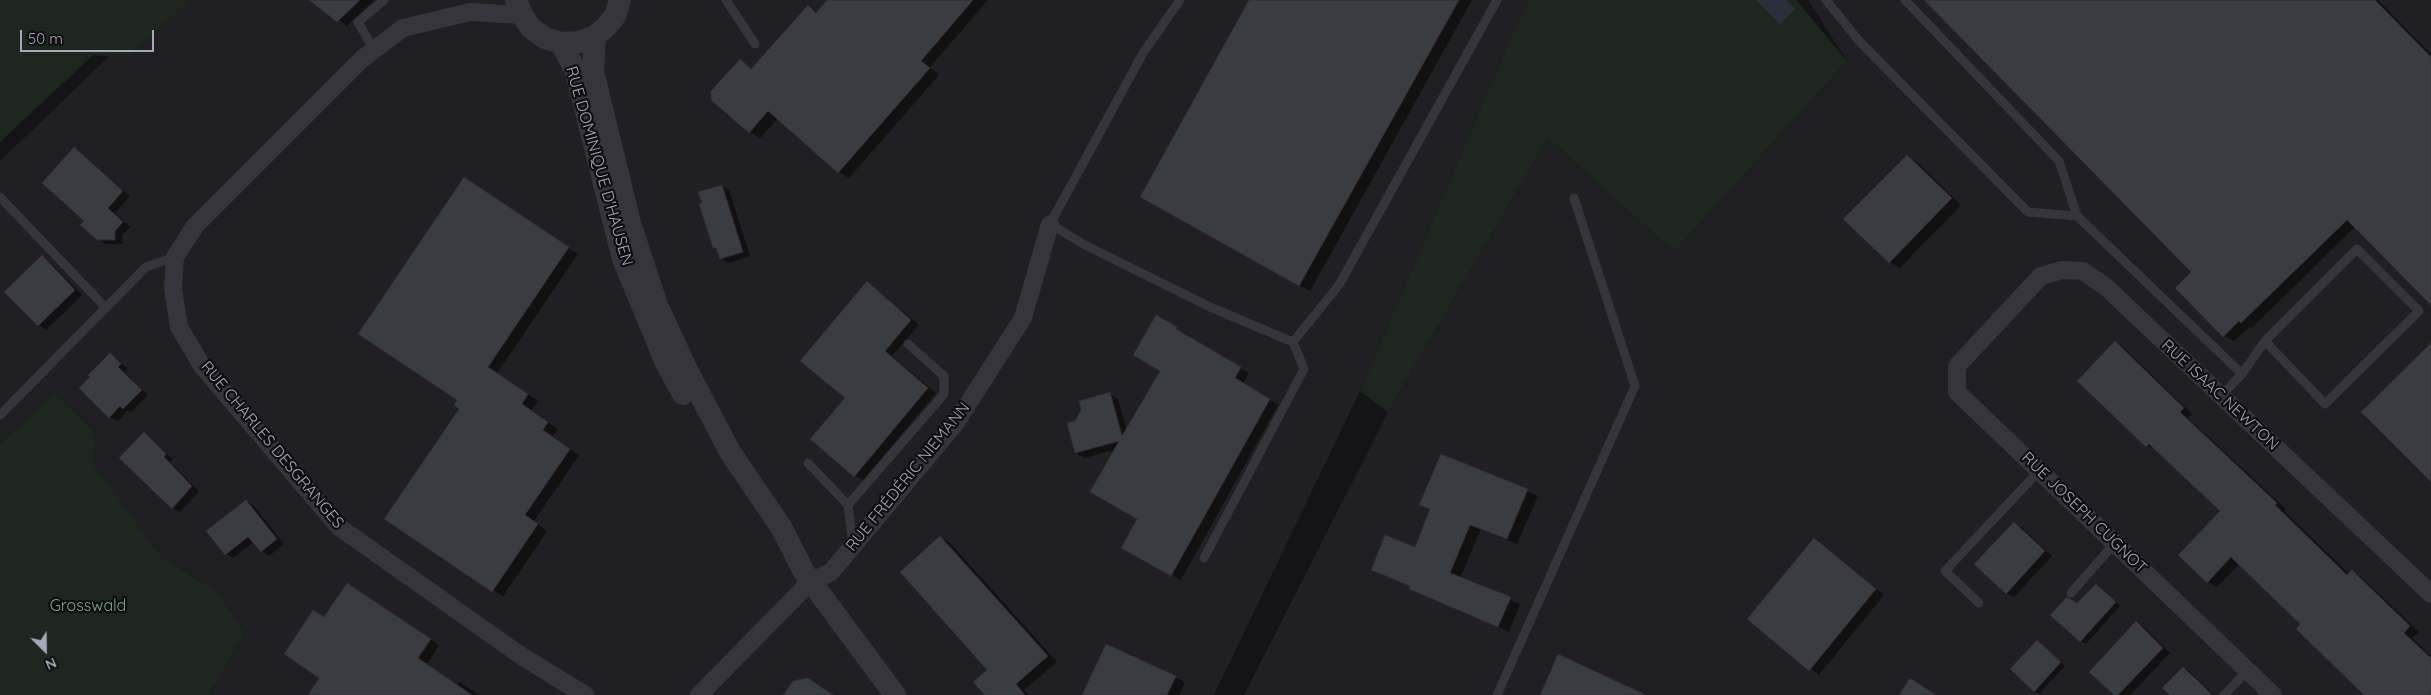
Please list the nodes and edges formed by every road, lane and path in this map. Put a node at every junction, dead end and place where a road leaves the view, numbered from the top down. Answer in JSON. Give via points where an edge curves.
{"nodes":[{"id":1,"x":384,"y":0,"type":"edge"},
{"id":2,"x":490,"y":0,"type":"edge"},
{"id":3,"x":620,"y":0,"type":"edge"},
{"id":4,"x":726,"y":0,"type":"edge"},
{"id":5,"x":1180,"y":0,"type":"edge"},
{"id":6,"x":1497,"y":0,"type":"edge"},
{"id":7,"x":1826,"y":0,"type":"edge"},
{"id":8,"x":1905,"y":0,"type":"edge"},
{"id":9,"x":519,"y":8,"type":"edge"},
{"id":10,"x":470,"y":12,"type":"junction"},
{"id":11,"x":595,"y":36,"type":"junction"},
{"id":12,"x":561,"y":43,"type":"junction"},
{"id":13,"x":754,"y":44,"type":"dead end"},
{"id":14,"x":374,"y":50,"type":"junction"},
{"id":15,"x":0,"y":197,"type":"edge"},
{"id":16,"x":1574,"y":198,"type":"dead end"},
{"id":17,"x":2077,"y":216,"type":"junction"},
{"id":18,"x":1050,"y":224,"type":"junction"},
{"id":19,"x":175,"y":257,"type":"junction"},
{"id":20,"x":106,"y":308,"type":"junction"},
{"id":21,"x":1999,"y":321,"type":"joint"},
{"id":22,"x":2265,"y":341,"type":"junction"},
{"id":23,"x":1293,"y":342,"type":"junction"},
{"id":24,"x":908,"y":344,"type":"dead end"},
{"id":25,"x":2242,"y":374,"type":"junction"},
{"id":26,"x":2221,"y":396,"type":"junction"},
{"id":27,"x":0,"y":415,"type":"edge"},
{"id":28,"x":808,"y":463,"type":"dead end"},
{"id":29,"x":2039,"y":471,"type":"junction"},
{"id":30,"x":848,"y":505,"type":"junction"},
{"id":31,"x":2115,"y":543,"type":"junction"},
{"id":32,"x":853,"y":545,"type":"junction"},
{"id":33,"x":1204,"y":558,"type":"dead end"},
{"id":34,"x":807,"y":577,"type":"junction"},
{"id":35,"x":2071,"y":593,"type":"dead end"},
{"id":36,"x":2431,"y":594,"type":"edge"},
{"id":37,"x":1979,"y":603,"type":"dead end"},
{"id":38,"x":2248,"y":670,"type":"junction"},
{"id":39,"x":585,"y":695,"type":"edge"},
{"id":40,"x":699,"y":695,"type":"edge"},
{"id":41,"x":895,"y":695,"type":"edge"},
{"id":42,"x":1497,"y":695,"type":"edge"},
{"id":43,"x":2224,"y":695,"type":"edge"},
{"id":44,"x":2273,"y":695,"type":"edge"}],
"edges":[{"from":1,"to":14,"type":"lane","via":[[358,22]]},
{"from":2,"to":10,"type":"street","name":"RUE CHARLES DESGRANGES"},
{"from":3,"to":11,"type":"street","via":[[615,16]]},
{"from":4,"to":13,"type":"lane"},
{"from":5,"to":18,"type":"lane","via":[[1143,53]]},
{"from":6,"to":23,"type":"lane","via":[[1339,286]]},
{"from":7,"to":17,"type":"lane","via":[[1860,42],[2028,212]]},
{"from":8,"to":17,"type":"lane","via":[[2059,161]]},
{"from":9,"to":10,"type":"street","name":"RUE CHARLES DESGRANGES"},
{"from":9,"to":12,"type":"street","via":[[531,28],[545,38]]},
{"from":10,"to":14,"type":"street","name":"RUE CHARLES DESGRANGES","via":[[403,28]]},
{"from":11,"to":12,"type":"street"},
{"from":11,"to":34,"type":"street","name":"RUE DOMINIQUE D'HAUSEN","via":[[593,71],[630,223],[657,306],[730,452],[781,527]]},
{"from":12,"to":34,"type":"street","name":"RUE DOMINIQUE D'HAUSEN","via":[[576,72],[624,259],[666,363],[698,422],[774,543]]},
{"from":14,"to":19,"type":"street","name":"RUE CHARLES DESGRANGES","via":[[195,226]]},
{"from":15,"to":20,"type":"lane"},
{"from":16,"to":42,"type":"lane","via":[[1635,386]]},
{"from":17,"to":25,"type":"lane"},
{"from":18,"to":23,"type":"lane","via":[[1085,245],[1210,307]]},
{"from":18,"to":32,"type":"street","name":"RUE FRÉDÉRIC NIEMANN","via":[[1023,318],[955,424]]},
{"from":19,"to":20,"type":"lane","via":[[146,267]]},
{"from":19,"to":39,"type":"street","name":"RUE CHARLES DESGRANGES","via":[[172,289],[179,327],[202,366],[339,527],[520,655]]},
{"from":20,"to":27,"type":"lane"},
{"from":21,"to":26,"type":"street","name":"RUE ISAAC NEWTON","via":[[2041,276],[2062,270],[2083,271],[2106,287]]},
{"from":21,"to":29,"type":"street","name":"RUE JOSEPH CUGNOT","via":[[1957,366],[1957,392]]},
{"from":22,"to":22,"type":"lane","via":[[2356,249],[2419,311],[2325,404]]},
{"from":22,"to":25,"type":"lane"},
{"from":23,"to":33,"type":"lane","via":[[1304,369]]},
{"from":24,"to":30,"type":"lane","via":[[944,376],[944,394]]},
{"from":25,"to":26,"type":"lane"},
{"from":26,"to":36,"type":"street","name":"RUE ISAAC NEWTON"},
{"from":28,"to":30,"type":"lane"},
{"from":29,"to":31,"type":"street","name":"RUE JOSEPH CUGNOT"},
{"from":29,"to":37,"type":"lane","via":[[1945,571]]},
{"from":30,"to":32,"type":"lane"},
{"from":31,"to":35,"type":"lane"},
{"from":31,"to":38,"type":"street","name":"RUE JOSEPH CUGNOT"},
{"from":32,"to":34,"type":"street","name":"RUE FRÉDÉRIC NIEMANN","via":[[831,572]]},
{"from":34,"to":40,"type":"street","name":"RUE FRÉDÉRIC NIEMANN"},
{"from":34,"to":41,"type":"street","name":"RUE DOMINIQUE D'HAUSEN"},
{"from":38,"to":43,"type":"lane"},
{"from":38,"to":44,"type":"street","name":"RUE JOSEPH CUGNOT"}]}
